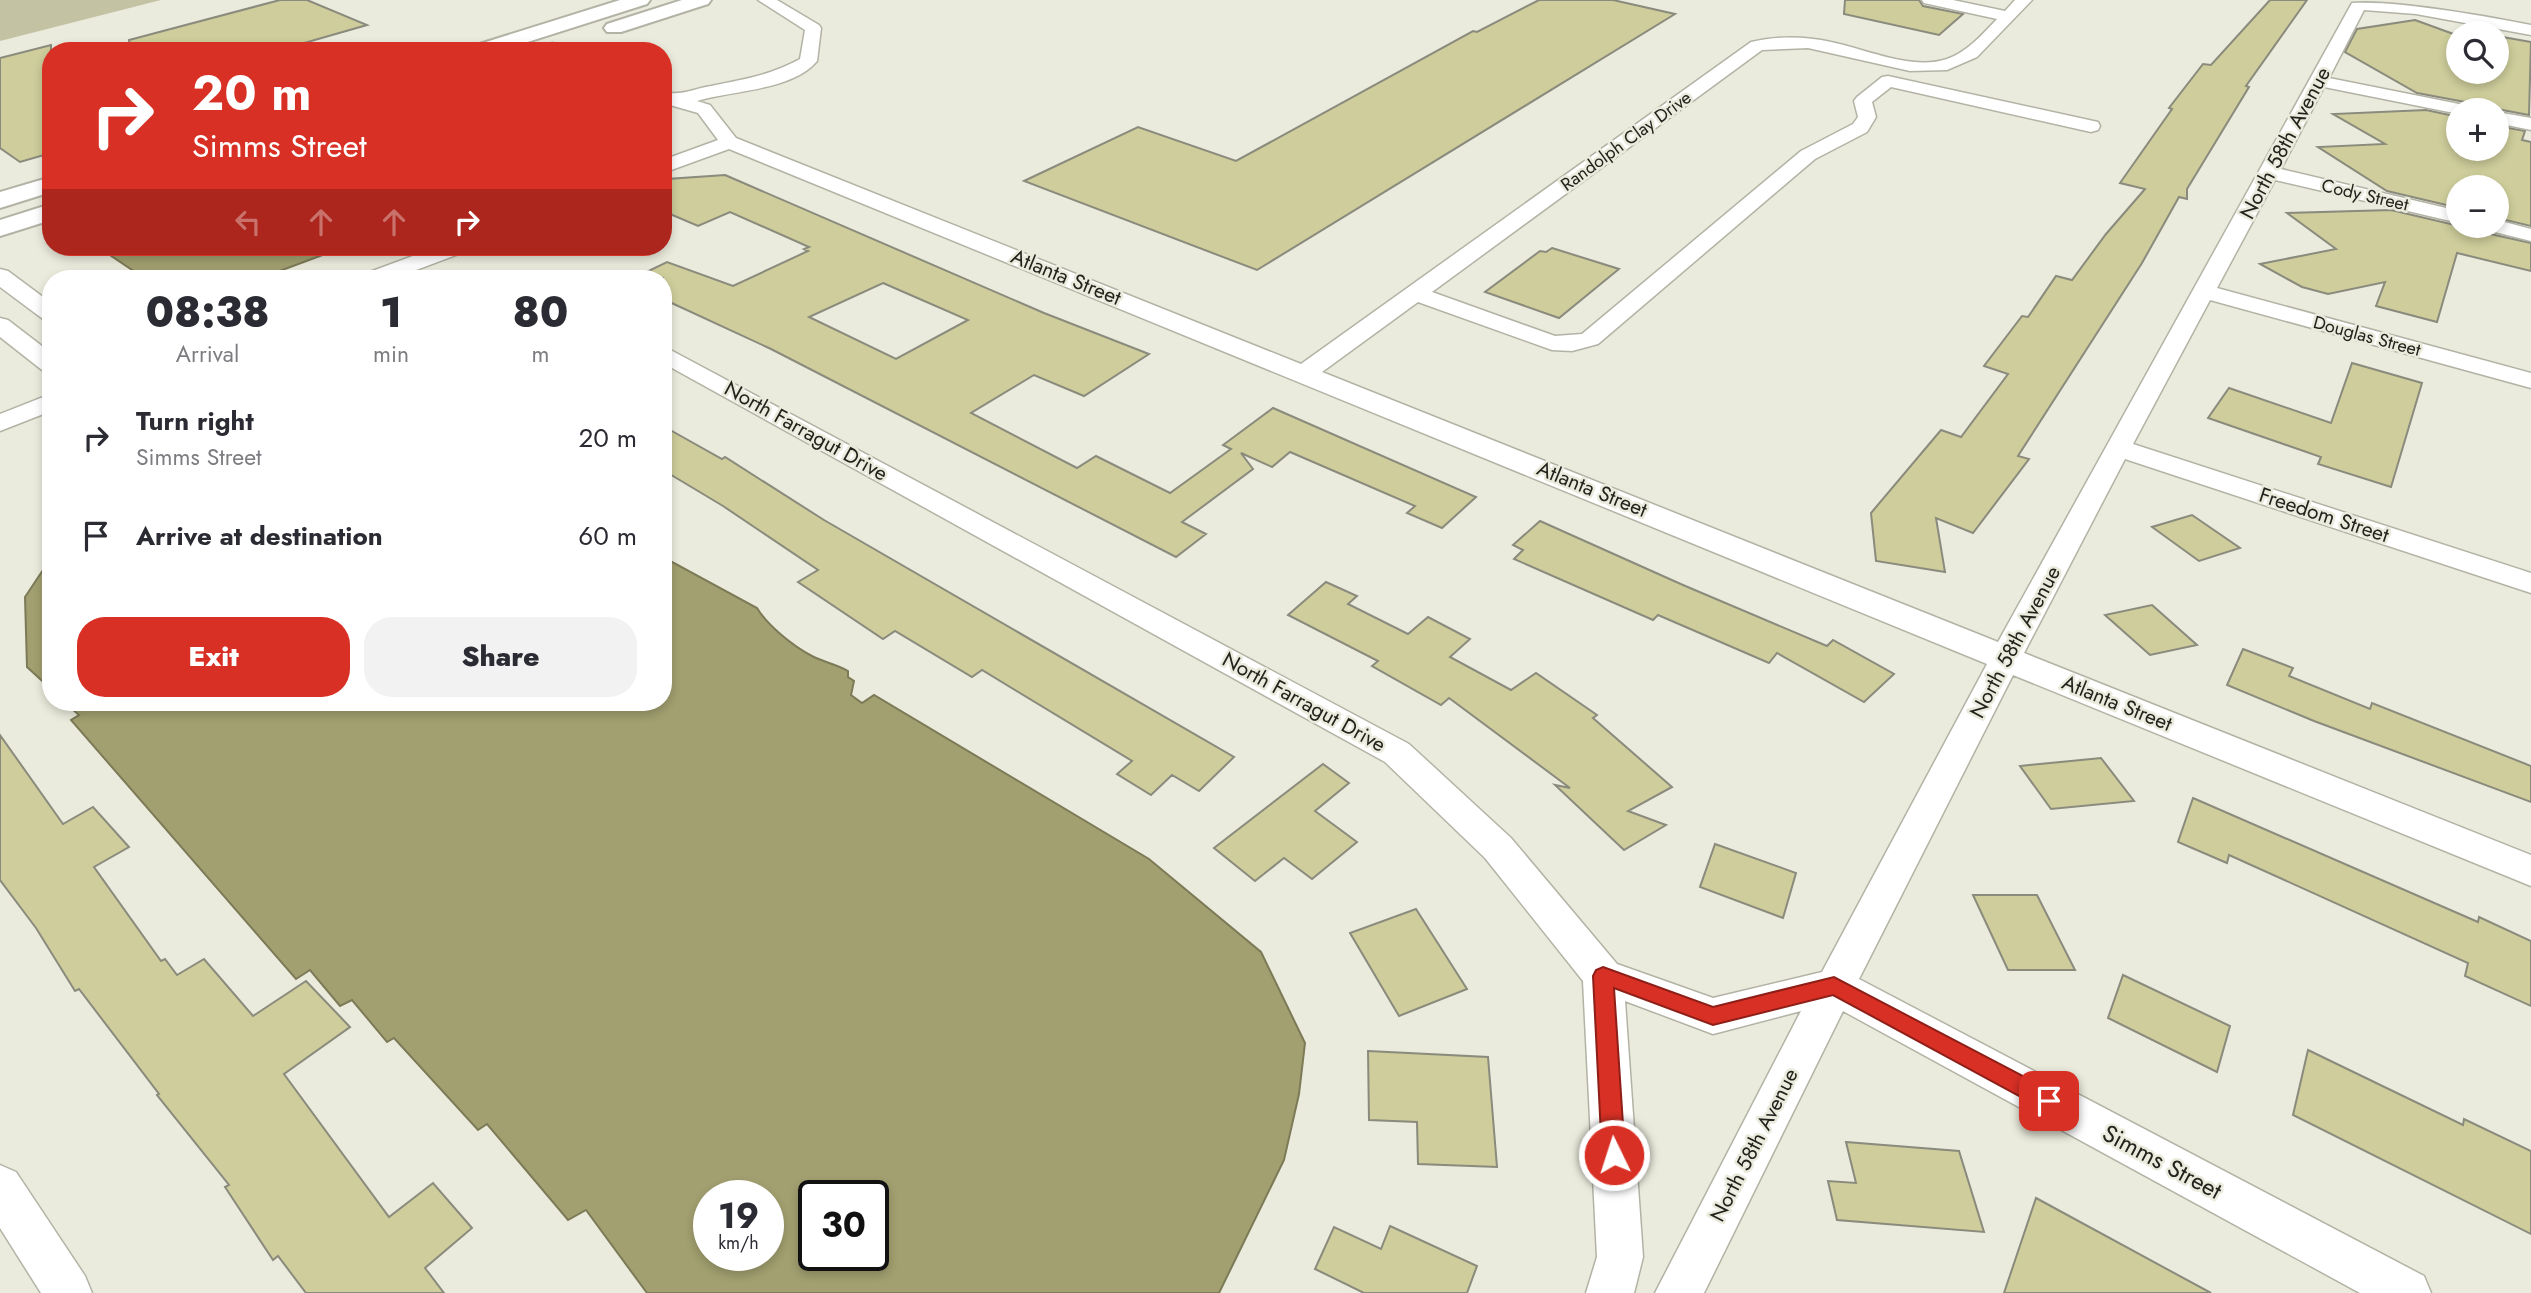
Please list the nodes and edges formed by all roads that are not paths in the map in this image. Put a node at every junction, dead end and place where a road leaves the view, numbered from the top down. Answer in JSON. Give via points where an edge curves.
{"nodes":[{"id":1,"x":640,"y":0,"type":"edge"},
{"id":2,"x":701,"y":0,"type":"edge"},
{"id":3,"x":766,"y":0,"type":"edge"},
{"id":4,"x":1930,"y":0,"type":"edge"},
{"id":5,"x":2024,"y":0,"type":"edge"},
{"id":6,"x":2007,"y":16,"type":"junction"},
{"id":7,"x":2531,"y":30,"type":"edge"},
{"id":8,"x":506,"y":42,"type":"edge"},
{"id":9,"x":576,"y":42,"type":"edge"},
{"id":10,"x":2319,"y":81,"type":"junction"},
{"id":11,"x":672,"y":99,"type":"edge"},
{"id":12,"x":672,"y":101,"type":"edge"},
{"id":13,"x":2446,"y":106,"type":"edge"},
{"id":14,"x":2509,"y":119,"type":"edge"},
{"id":15,"x":2531,"y":124,"type":"edge"},
{"id":16,"x":2091,"y":126,"type":"dead end"},
{"id":17,"x":729,"y":142,"type":"junction"},
{"id":18,"x":672,"y":164,"type":"edge"},
{"id":19,"x":2271,"y":173,"type":"junction"},
{"id":20,"x":39,"y":188,"type":"edge"},
{"id":21,"x":0,"y":202,"type":"edge"},
{"id":22,"x":2446,"y":214,"type":"edge"},
{"id":23,"x":42,"y":215,"type":"edge"},
{"id":24,"x":0,"y":229,"type":"edge"},
{"id":25,"x":2509,"y":229,"type":"edge"},
{"id":26,"x":2531,"y":234,"type":"edge"},
{"id":27,"x":432,"y":256,"type":"edge"},
{"id":28,"x":396,"y":270,"type":"edge"},
{"id":29,"x":0,"y":275,"type":"edge"},
{"id":30,"x":2204,"y":291,"type":"junction"},
{"id":31,"x":1416,"y":294,"type":"junction"},
{"id":32,"x":42,"y":307,"type":"edge"},
{"id":33,"x":0,"y":325,"type":"edge"},
{"id":34,"x":42,"y":358,"type":"edge"},
{"id":35,"x":672,"y":358,"type":"edge"},
{"id":36,"x":1305,"y":373,"type":"junction"},
{"id":37,"x":2531,"y":381,"type":"edge"},
{"id":38,"x":42,"y":406,"type":"edge"},
{"id":39,"x":0,"y":423,"type":"edge"},
{"id":40,"x":2118,"y":448,"type":"junction"},
{"id":41,"x":2531,"y":583,"type":"edge"},
{"id":42,"x":2006,"y":657,"type":"junction"},
{"id":43,"x":2531,"y":871,"type":"edge"},
{"id":44,"x":1603,"y":976,"type":"junction"},
{"id":45,"x":1834,"y":986,"type":"junction"},
{"id":46,"x":0,"y":1188,"type":"edge"},
{"id":47,"x":68,"y":1293,"type":"edge"},
{"id":48,"x":1611,"y":1293,"type":"edge"},
{"id":49,"x":1679,"y":1293,"type":"edge"},
{"id":50,"x":2407,"y":1293,"type":"edge"}],
"edges":[{"from":1,"to":8,"type":"main road"},
{"from":2,"to":9,"type":"main road"},
{"from":3,"to":11,"type":"street","via":[[813,28],[808,61],[752,85]]},
{"from":4,"to":6,"type":"street"},
{"from":5,"to":6,"type":"street","name":"Randolph Clay Drive"},
{"from":6,"to":31,"type":"street","name":"Randolph Clay Drive","via":[[1961,60],[1944,66],[1913,66],[1818,44],[1782,41],[1757,46]]},
{"from":7,"to":10,"type":"street","name":"North 58th Avenue","via":[[2368,3],[2358,6]]},
{"from":10,"to":13,"type":"street"},
{"from":10,"to":19,"type":"street","name":"North 58th Avenue"},
{"from":12,"to":17,"type":"street","via":[[704,109]]},
{"from":14,"to":15,"type":"street"},
{"from":16,"to":31,"type":"street","via":[[1888,81],[1863,101],[1867,117],[1860,128],[1808,155],[1590,338],[1572,344],[1552,343]]},
{"from":17,"to":18,"type":"street"},
{"from":17,"to":36,"type":"street","name":"Atlanta Street"},
{"from":19,"to":22,"type":"street","name":"Cody Street"},
{"from":19,"to":30,"type":"street","name":"North 58th Avenue"},
{"from":20,"to":21,"type":"main road"},
{"from":23,"to":24,"type":"main road"},
{"from":25,"to":26,"type":"street"},
{"from":27,"to":28,"type":"street"},
{"from":29,"to":32,"type":"street"},
{"from":30,"to":37,"type":"street","name":"Douglas Street"},
{"from":30,"to":40,"type":"street","name":"North 58th Avenue"},
{"from":31,"to":36,"type":"street","name":"Randolph Clay Drive"},
{"from":33,"to":34,"type":"street"},
{"from":35,"to":44,"type":"street","name":"North Farragut Drive","via":[[1397,753],[1499,848]]},
{"from":36,"to":42,"type":"street","name":"Atlanta Street"},
{"from":38,"to":39,"type":"street"},
{"from":40,"to":41,"type":"street","name":"Freedom Street"},
{"from":40,"to":42,"type":"street","name":"North 58th Avenue"},
{"from":42,"to":43,"type":"street","name":"Atlanta Street"},
{"from":42,"to":45,"type":"street","name":"North 58th Avenue"},
{"from":44,"to":45,"type":"street","via":[[1713,1016]]},
{"from":44,"to":48,"type":"street","via":[[1620,1257]]},
{"from":45,"to":49,"type":"street","name":"North 58th Avenue"},
{"from":45,"to":50,"type":"street","name":"Simms Street"},
{"from":46,"to":47,"type":"street"}]}
